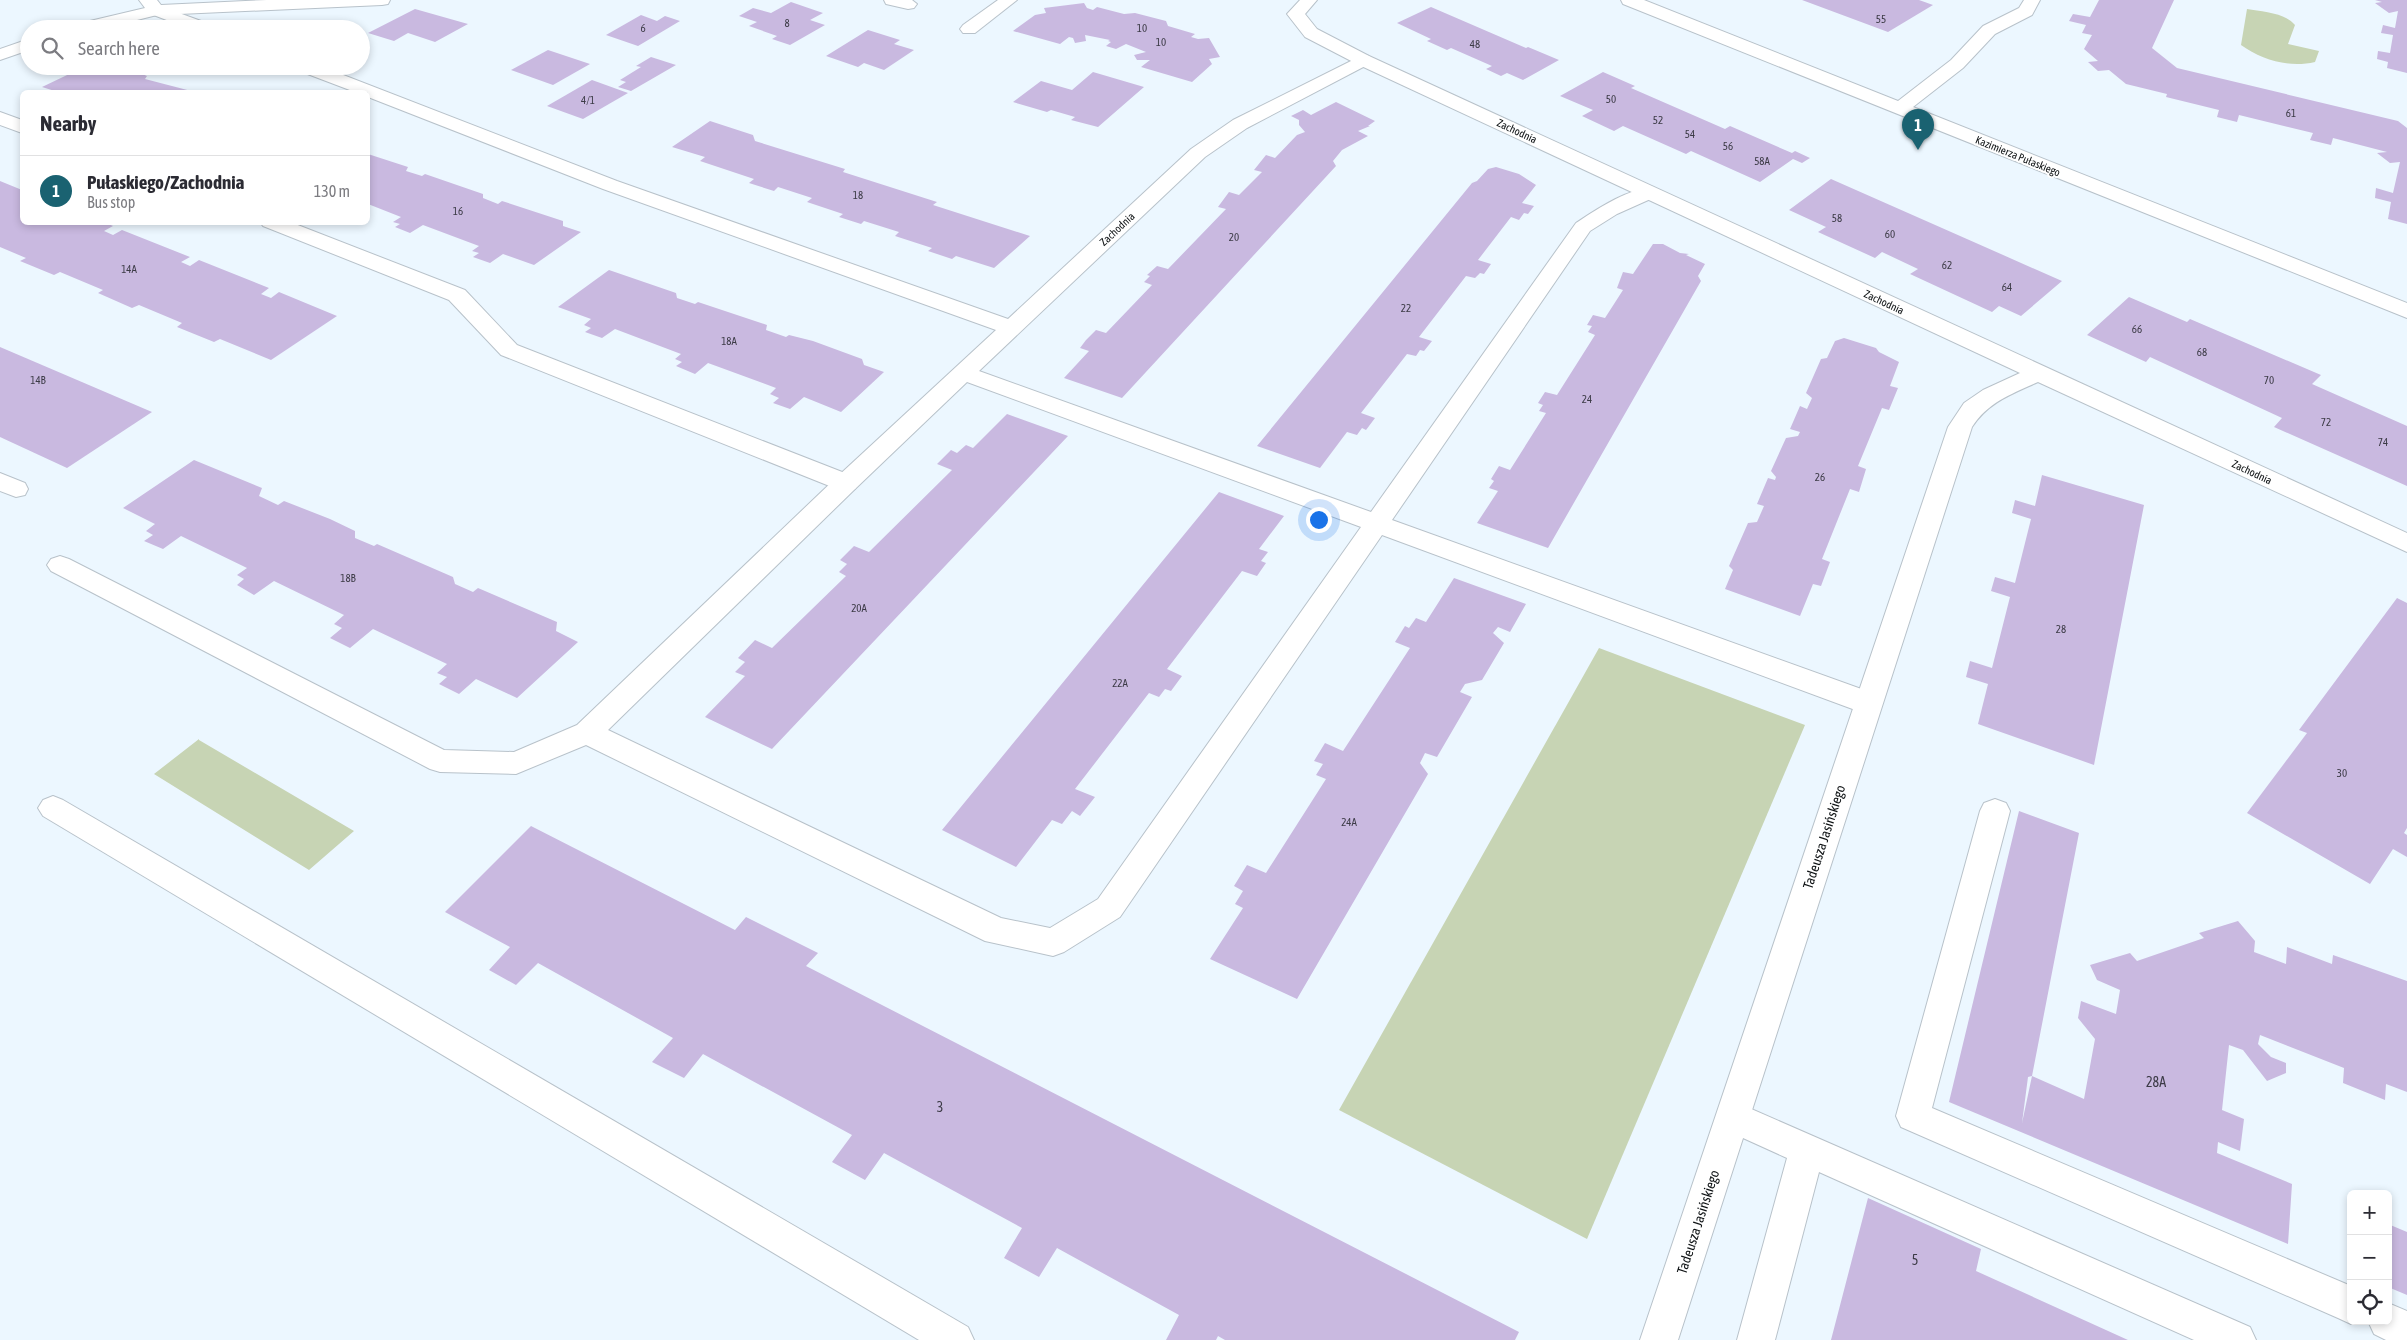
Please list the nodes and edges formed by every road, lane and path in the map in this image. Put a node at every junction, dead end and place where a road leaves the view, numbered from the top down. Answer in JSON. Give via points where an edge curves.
{"nodes":[{"id":1,"x":382,"y":0,"type":"edge"},
{"id":2,"x":1009,"y":0,"type":"edge"},
{"id":3,"x":1309,"y":0,"type":"edge"},
{"id":4,"x":1629,"y":0,"type":"edge"},
{"id":5,"x":2032,"y":0,"type":"edge"},
{"id":6,"x":152,"y":5,"type":"edge"},
{"id":7,"x":106,"y":20,"type":"edge"},
{"id":8,"x":186,"y":20,"type":"edge"},
{"id":9,"x":969,"y":29,"type":"dead end"},
{"id":10,"x":20,"y":47,"type":"edge"},
{"id":11,"x":0,"y":55,"type":"edge"},
{"id":12,"x":1363,"y":60,"type":"junction"},
{"id":13,"x":325,"y":75,"type":"edge"},
{"id":14,"x":364,"y":90,"type":"edge"},
{"id":15,"x":370,"y":92,"type":"edge"},
{"id":16,"x":1899,"y":109,"type":"junction"},
{"id":17,"x":0,"y":118,"type":"edge"},
{"id":18,"x":20,"y":126,"type":"edge"},
{"id":19,"x":1648,"y":193,"type":"junction"},
{"id":20,"x":278,"y":225,"type":"edge"},
{"id":21,"x":2407,"y":311,"type":"edge"},
{"id":22,"x":1012,"y":328,"type":"junction"},
{"id":23,"x":964,"y":373,"type":"junction"},
{"id":24,"x":2038,"y":373,"type":"junction"},
{"id":25,"x":846,"y":483,"type":"junction"},
{"id":26,"x":1378,"y":523,"type":"junction"},
{"id":27,"x":2407,"y":543,"type":"edge"},
{"id":28,"x":60,"y":565,"type":"dead end"},
{"id":29,"x":1868,"y":704,"type":"junction"},
{"id":30,"x":587,"y":733,"type":"junction"},
{"id":31,"x":54,"y":808,"type":"dead end"},
{"id":32,"x":1994,"y":811,"type":"dead end"},
{"id":33,"x":1733,"y":1117,"type":"junction"},
{"id":34,"x":1808,"y":1150,"type":"junction"},
{"id":35,"x":2347,"y":1303,"type":"edge"},
{"id":36,"x":2392,"y":1323,"type":"edge"},
{"id":37,"x":2407,"y":1330,"type":"edge"},
{"id":38,"x":955,"y":1340,"type":"edge"},
{"id":39,"x":1659,"y":1340,"type":"edge"},
{"id":40,"x":1756,"y":1340,"type":"edge"},
{"id":41,"x":2237,"y":1340,"type":"edge"}],
"edges":[{"from":1,"to":6,"type":"street"},
{"from":2,"to":9,"type":"street"},
{"from":3,"to":12,"type":"street","name":"Zachodnia","via":[[1296,14],[1311,33]]},
{"from":4,"to":16,"type":"street","name":"Kazimierza Pułaskiego"},
{"from":5,"to":16,"type":"street","via":[[2026,11],[1989,30],[1957,64]]},
{"from":6,"to":7,"type":"street"},
{"from":6,"to":8,"type":"street"},
{"from":10,"to":11,"type":"street"},
{"from":12,"to":19,"type":"street","name":"Zachodnia"},
{"from":12,"to":22,"type":"street","name":"Zachodnia","via":[[1240,124],[1198,153]]},
{"from":13,"to":14,"type":"street"},
{"from":15,"to":22,"type":"street","via":[[610,185]]},
{"from":16,"to":21,"type":"street","name":"Kazimierza Pułaskiego"},
{"from":17,"to":18,"type":"street"},
{"from":19,"to":24,"type":"street","name":"Zachodnia"},
{"from":19,"to":26,"type":"street","via":[[1610,210],[1583,227]]},
{"from":20,"to":25,"type":"street","via":[[457,295],[509,350]]},
{"from":22,"to":23,"type":"street","name":"Zachodnia"},
{"from":23,"to":25,"type":"street","name":"Zachodnia"},
{"from":23,"to":26,"type":"street"},
{"from":24,"to":27,"type":"street","name":"Zachodnia"},
{"from":24,"to":29,"type":"street","name":"Tadeusza Jasińskiego","via":[[1972,408],[1960,427]]},
{"from":25,"to":30,"type":"street","name":"Zachodnia"},
{"from":26,"to":29,"type":"street"},
{"from":26,"to":30,"type":"street","via":[[1109,908],[1053,942],[996,931]]},
{"from":28,"to":30,"type":"street","via":[[440,761],[516,763]]},
{"from":29,"to":33,"type":"street","name":"Tadeusza Jasińskiego"},
{"from":31,"to":38,"type":"street"},
{"from":32,"to":35,"type":"street","via":[[1913,1116]]},
{"from":33,"to":34,"type":"street"},
{"from":33,"to":39,"type":"street","name":"Tadeusza Jasińskiego"},
{"from":34,"to":40,"type":"street"},
{"from":34,"to":41,"type":"street"},
{"from":36,"to":37,"type":"street"}]}
